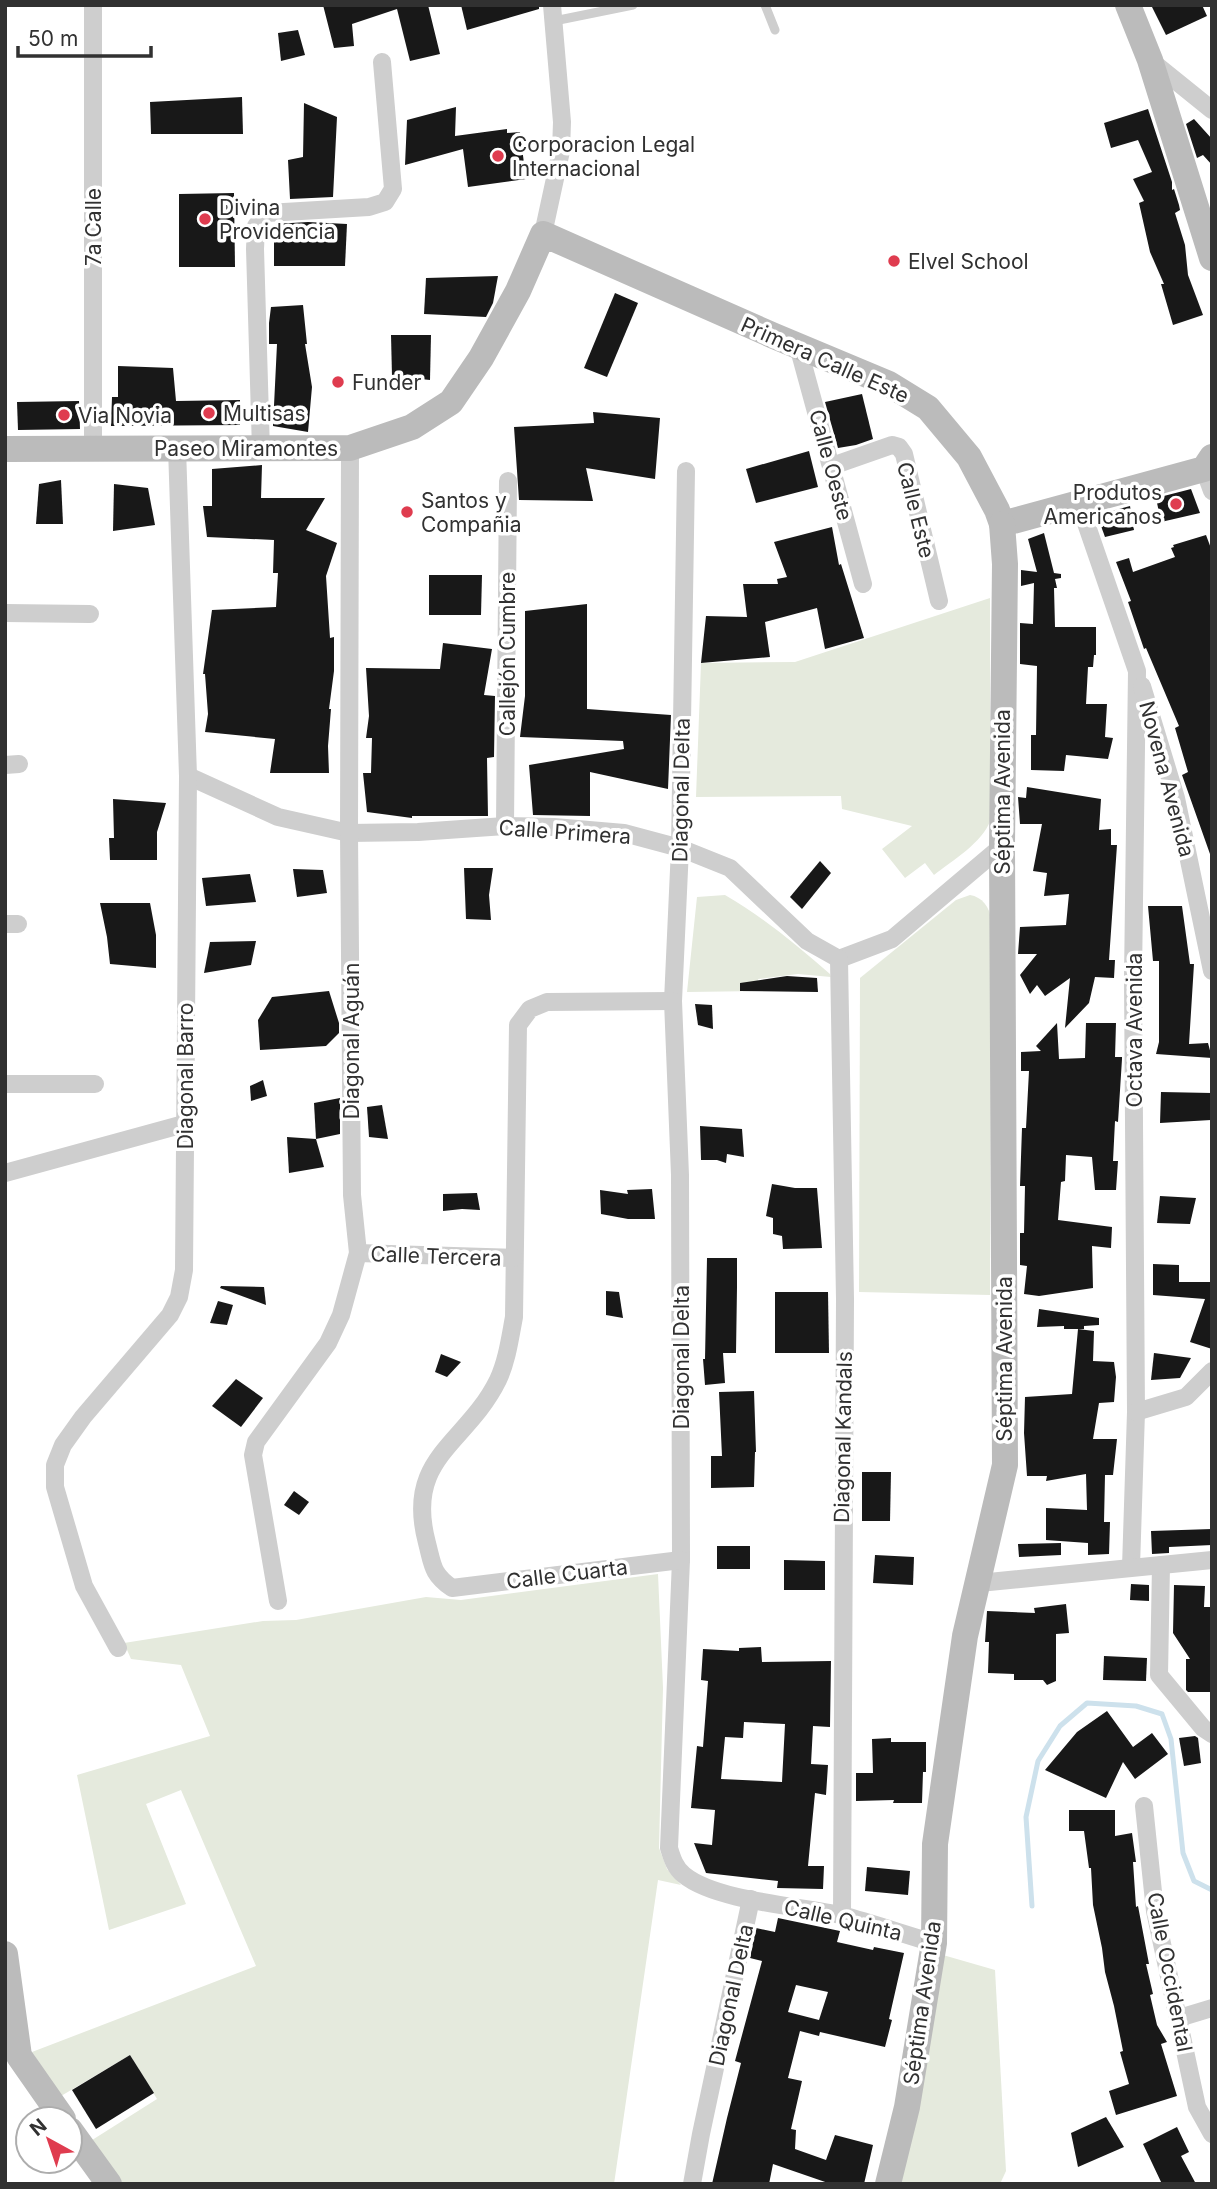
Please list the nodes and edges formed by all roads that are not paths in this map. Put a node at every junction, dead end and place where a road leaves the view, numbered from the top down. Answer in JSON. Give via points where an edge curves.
{"nodes":[{"id":1,"x":93,"y":5,"type":"edge"},
{"id":2,"x":633,"y":5,"type":"edge"},
{"id":3,"x":765,"y":5,"type":"edge"},
{"id":4,"x":1128,"y":5,"type":"edge"},
{"id":5,"x":553,"y":13,"type":"edge"},
{"id":6,"x":775,"y":30,"type":"dead end"},
{"id":7,"x":1150,"y":60,"type":"junction"},
{"id":8,"x":382,"y":62,"type":"dead end"},
{"id":9,"x":1212,"y":110,"type":"edge"},
{"id":10,"x":543,"y":234,"type":"junction"},
{"id":11,"x":1212,"y":258,"type":"edge"},
{"id":12,"x":798,"y":346,"type":"junction"},
{"id":13,"x":177,"y":448,"type":"junction"},
{"id":14,"x":349,"y":448,"type":"junction"},
{"id":15,"x":5,"y":449,"type":"edge"},
{"id":16,"x":93,"y":449,"type":"junction"},
{"id":17,"x":261,"y":450,"type":"junction"},
{"id":18,"x":832,"y":466,"type":"junction"},
{"id":19,"x":686,"y":471,"type":"dead end"},
{"id":20,"x":1209,"y":472,"type":"edge"},
{"id":21,"x":508,"y":481,"type":"dead end"},
{"id":22,"x":1079,"y":503,"type":"junction"},
{"id":23,"x":1002,"y":524,"type":"junction"},
{"id":24,"x":863,"y":584,"type":"dead end"},
{"id":25,"x":939,"y":601,"type":"dead end"},
{"id":26,"x":5,"y":613,"type":"edge"},
{"id":27,"x":90,"y":614,"type":"dead end"},
{"id":28,"x":1137,"y":671,"type":"junction"},
{"id":29,"x":188,"y":776,"type":"junction"},
{"id":30,"x":505,"y":827,"type":"junction"},
{"id":31,"x":349,"y":832,"type":"junction"},
{"id":32,"x":1002,"y":846,"type":"junction"},
{"id":33,"x":680,"y":848,"type":"junction"},
{"id":34,"x":839,"y":959,"type":"junction"},
{"id":35,"x":1212,"y":971,"type":"edge"},
{"id":36,"x":673,"y":1001,"type":"junction"},
{"id":37,"x":5,"y":1084,"type":"edge"},
{"id":38,"x":95,"y":1084,"type":"dead end"},
{"id":39,"x":184,"y":1124,"type":"junction"},
{"id":40,"x":5,"y":1173,"type":"edge"},
{"id":41,"x":358,"y":1253,"type":"junction"},
{"id":42,"x":514,"y":1258,"type":"junction"},
{"id":43,"x":1212,"y":1371,"type":"edge"},
{"id":44,"x":1136,"y":1412,"type":"junction"},
{"id":45,"x":681,"y":1560,"type":"junction"},
{"id":46,"x":1212,"y":1560,"type":"edge"},
{"id":47,"x":1161,"y":1564,"type":"junction"},
{"id":48,"x":1132,"y":1567,"type":"junction"},
{"id":49,"x":979,"y":1583,"type":"junction"},
{"id":50,"x":278,"y":1601,"type":"dead end"},
{"id":51,"x":118,"y":1648,"type":"dead end"},
{"id":52,"x":1212,"y":1734,"type":"edge"},
{"id":53,"x":1143,"y":1806,"type":"dead end"},
{"id":54,"x":751,"y":1899,"type":"junction"},
{"id":55,"x":842,"y":1916,"type":"junction"},
{"id":56,"x":934,"y":1943,"type":"junction"},
{"id":57,"x":5,"y":1954,"type":"edge"},
{"id":58,"x":1212,"y":2008,"type":"edge"},
{"id":59,"x":1179,"y":2018,"type":"junction"},
{"id":60,"x":12,"y":2058,"type":"edge"},
{"id":61,"x":51,"y":2105,"type":"edge"},
{"id":62,"x":1212,"y":2134,"type":"edge"},
{"id":63,"x":84,"y":2150,"type":"edge"},
{"id":64,"x":108,"y":2184,"type":"edge"},
{"id":65,"x":692,"y":2184,"type":"edge"},
{"id":66,"x":888,"y":2184,"type":"edge"}],
"edges":[{"from":1,"to":16,"type":"street","name":"7a Calle"},
{"from":2,"to":5,"type":"lane"},
{"from":3,"to":6,"type":"lane"},
{"from":4,"to":7,"type":"street"},
{"from":5,"to":10,"type":"street","via":[[561,151]]},
{"from":7,"to":9,"type":"street"},
{"from":7,"to":11,"type":"street"},
{"from":8,"to":17,"type":"street","via":[[393,189],[385,202],[267,214],[256,226]]},
{"from":10,"to":12,"type":"street","name":"Primera Calle Este"},
{"from":10,"to":14,"type":"street","name":"Paseo Miramontes","via":[[488,346],[451,401],[412,427]]},
{"from":12,"to":18,"type":"street","name":"Calle Oeste"},
{"from":12,"to":23,"type":"street","name":"Primera Calle Este","via":[[889,384],[928,408],[969,457]]},
{"from":13,"to":16,"type":"street","name":"Paseo Miramontes"},
{"from":13,"to":17,"type":"street","name":"Paseo Miramontes"},
{"from":13,"to":29,"type":"street","name":"Diagonal Barro"},
{"from":14,"to":17,"type":"street","name":"Paseo Miramontes"},
{"from":14,"to":31,"type":"street","name":"Diagonal Aguán"},
{"from":15,"to":16,"type":"street","name":"Paseo Miramontes"},
{"from":18,"to":24,"type":"street","name":"Calle Oeste"},
{"from":18,"to":25,"type":"street","name":"Calle Este","via":[[892,445],[899,447]]},
{"from":19,"to":33,"type":"street","name":"Diagonal Delta"},
{"from":20,"to":22,"type":"street"},
{"from":21,"to":30,"type":"street","name":"Callejón Cumbre"},
{"from":22,"to":23,"type":"street"},
{"from":22,"to":28,"type":"street","name":"Octava Avenida"},
{"from":23,"to":32,"type":"street","name":"Séptima Avenida"},
{"from":26,"to":27,"type":"street"},
{"from":28,"to":35,"type":"street","name":"Novena Avenida","via":[[1177,798]]},
{"from":28,"to":44,"type":"street","name":"Octava Avenida","via":[[1133,978]]},
{"from":29,"to":31,"type":"street","name":"Calle Primera","via":[[278,817]]},
{"from":29,"to":39,"type":"street","name":"Diagonal Barro"},
{"from":30,"to":31,"type":"street","name":"Calle Primera"},
{"from":30,"to":33,"type":"street","name":"Calle Primera","via":[[624,833]]},
{"from":31,"to":41,"type":"street","name":"Diagonal Aguán","via":[[352,1195]]},
{"from":32,"to":34,"type":"street","via":[[892,939]]},
{"from":32,"to":49,"type":"street","name":"Séptima Avenida","via":[[1005,1465]]},
{"from":33,"to":34,"type":"street","name":"Calle Primera","via":[[730,868],[807,941]]},
{"from":33,"to":36,"type":"street","name":"Diagonal Delta"},
{"from":34,"to":55,"type":"street","name":"Diagonal Kandals","via":[[845,1298]]},
{"from":36,"to":42,"type":"street","via":[[547,1002],[530,1009],[518,1026]]},
{"from":36,"to":45,"type":"street","name":"Diagonal Delta","via":[[680,1175]]},
{"from":37,"to":38,"type":"street"},
{"from":39,"to":40,"type":"street"},
{"from":39,"to":51,"type":"street","name":"Diagonal Barro","via":[[184,1270],[179,1297],[170,1315],[83,1417],[55,1465],[55,1487],[84,1586]]},
{"from":41,"to":42,"type":"street","name":"Calle Tercera"},
{"from":41,"to":50,"type":"street","name":"Diagonal Aguán","via":[[328,1343],[256,1442],[253,1455]]},
{"from":42,"to":45,"type":"street","name":"Calle Cuarta","via":[[513,1317],[499,1379],[442,1453],[428,1475],[421,1499],[425,1537],[438,1578],[452,1588]]},
{"from":43,"to":44,"type":"street","via":[[1186,1397]]},
{"from":44,"to":48,"type":"street","name":"Octava Avenida"},
{"from":45,"to":54,"type":"street","name":"Diagonal Delta","via":[[669,1848],[683,1875]]},
{"from":46,"to":47,"type":"street"},
{"from":47,"to":48,"type":"street"},
{"from":47,"to":52,"type":"street","via":[[1159,1675]]},
{"from":48,"to":49,"type":"street"},
{"from":49,"to":56,"type":"street","name":"Séptima Avenida","via":[[965,1636],[935,1844]]},
{"from":53,"to":59,"type":"street","name":"Calle Occidental","via":[[1155,1912]]},
{"from":54,"to":55,"type":"street","name":"Calle Quinta"},
{"from":54,"to":65,"type":"street","name":"Diagonal Delta"},
{"from":55,"to":56,"type":"street","name":"Calle Quinta"},
{"from":56,"to":66,"type":"street","name":"Séptima Avenida","via":[[907,2107]]},
{"from":57,"to":60,"type":"street"},
{"from":58,"to":59,"type":"street"},
{"from":59,"to":62,"type":"street","name":"Calle Occidental","via":[[1197,2107]]},
{"from":60,"to":61,"type":"street"},
{"from":63,"to":64,"type":"street"}]}
